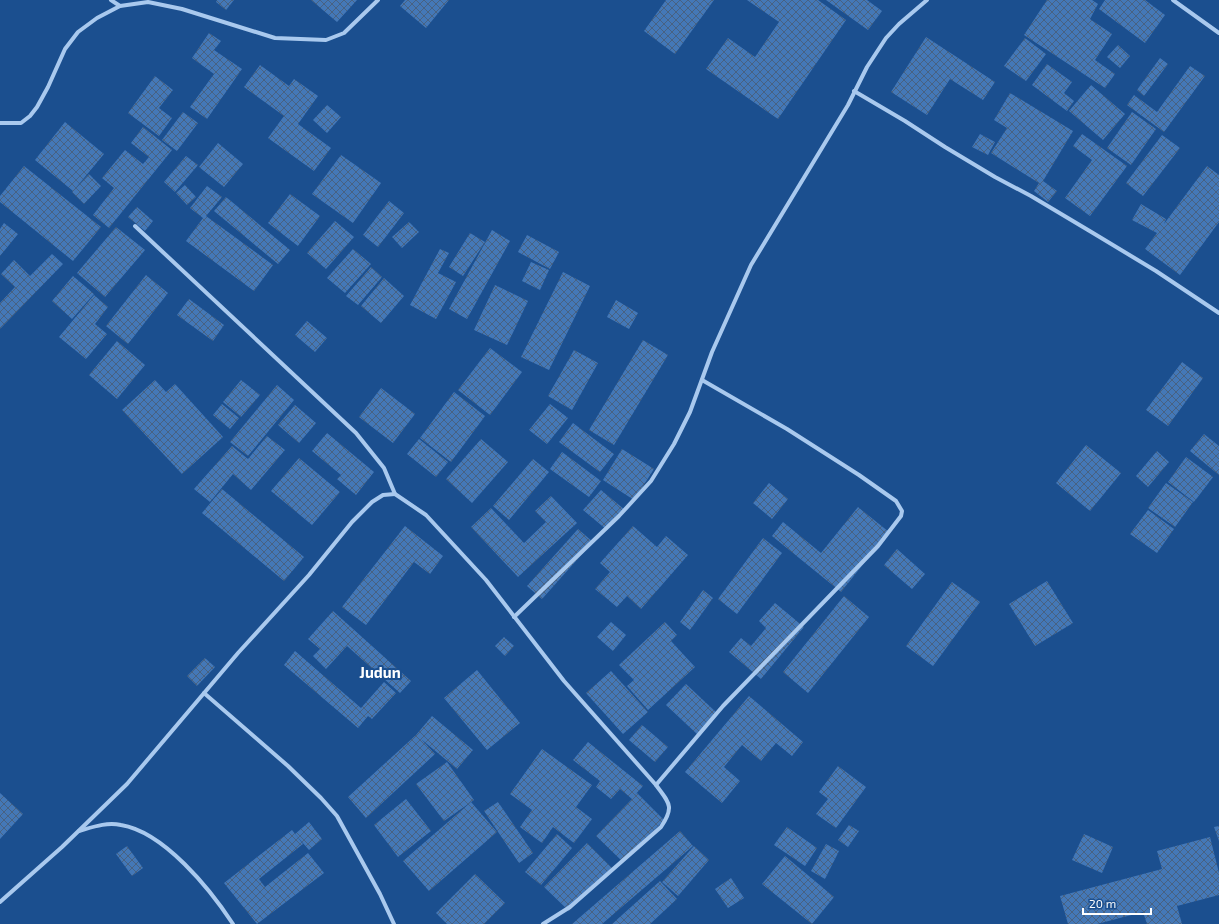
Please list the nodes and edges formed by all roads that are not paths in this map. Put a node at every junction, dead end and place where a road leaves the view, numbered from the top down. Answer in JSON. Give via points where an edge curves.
{"nodes":[{"id":1,"x":111,"y":0,"type":"edge"},
{"id":2,"x":378,"y":0,"type":"edge"},
{"id":3,"x":927,"y":0,"type":"edge"},
{"id":4,"x":1173,"y":0,"type":"edge"},
{"id":5,"x":120,"y":6,"type":"junction"},
{"id":6,"x":1219,"y":33,"type":"edge"},
{"id":7,"x":854,"y":91,"type":"junction"},
{"id":8,"x":0,"y":123,"type":"edge"},
{"id":9,"x":135,"y":226,"type":"dead end"},
{"id":10,"x":1219,"y":313,"type":"edge"},
{"id":11,"x":702,"y":380,"type":"junction"},
{"id":12,"x":394,"y":494,"type":"junction"},
{"id":13,"x":514,"y":616,"type":"junction"},
{"id":14,"x":204,"y":693,"type":"junction"},
{"id":15,"x":656,"y":785,"type":"junction"},
{"id":16,"x":79,"y":831,"type":"junction"},
{"id":17,"x":0,"y":902,"type":"edge"},
{"id":18,"x":233,"y":924,"type":"edge"},
{"id":19,"x":394,"y":924,"type":"edge"},
{"id":20,"x":543,"y":924,"type":"edge"}],
"edges":[{"from":1,"to":5,"type":"street"},
{"from":2,"to":5,"type":"street","via":[[344,33],[326,40],[275,38],[182,9],[148,2]]},
{"from":3,"to":7,"type":"street","via":[[898,24],[886,38]]},
{"from":4,"to":6,"type":"street"},
{"from":5,"to":8,"type":"street","via":[[78,32],[65,49],[48,87],[30,116],[21,123]]},
{"from":7,"to":10,"type":"street","via":[[995,177],[1112,244]]},
{"from":7,"to":11,"type":"street","via":[[830,136],[752,265]]},
{"from":9,"to":12,"type":"street","via":[[356,434],[384,468]]},
{"from":11,"to":13,"type":"street","via":[[687,419],[651,481],[619,516]]},
{"from":11,"to":15,"type":"street","via":[[787,429],[896,500],[902,512],[878,546],[723,706]]},
{"from":12,"to":13,"type":"street","via":[[426,515],[486,580]]},
{"from":12,"to":14,"type":"street","via":[[383,495],[372,502],[352,522],[309,575]]},
{"from":13,"to":15,"type":"street","via":[[564,681]]},
{"from":14,"to":16,"type":"street","via":[[127,784]]},
{"from":14,"to":19,"type":"street","via":[[288,766],[337,816]]},
{"from":15,"to":20,"type":"street","via":[[670,809],[661,827],[570,907]]},
{"from":16,"to":17,"type":"street"},
{"from":16,"to":18,"type":"street","via":[[106,824],[134,828],[147,834],[164,846],[206,886]]}]}
